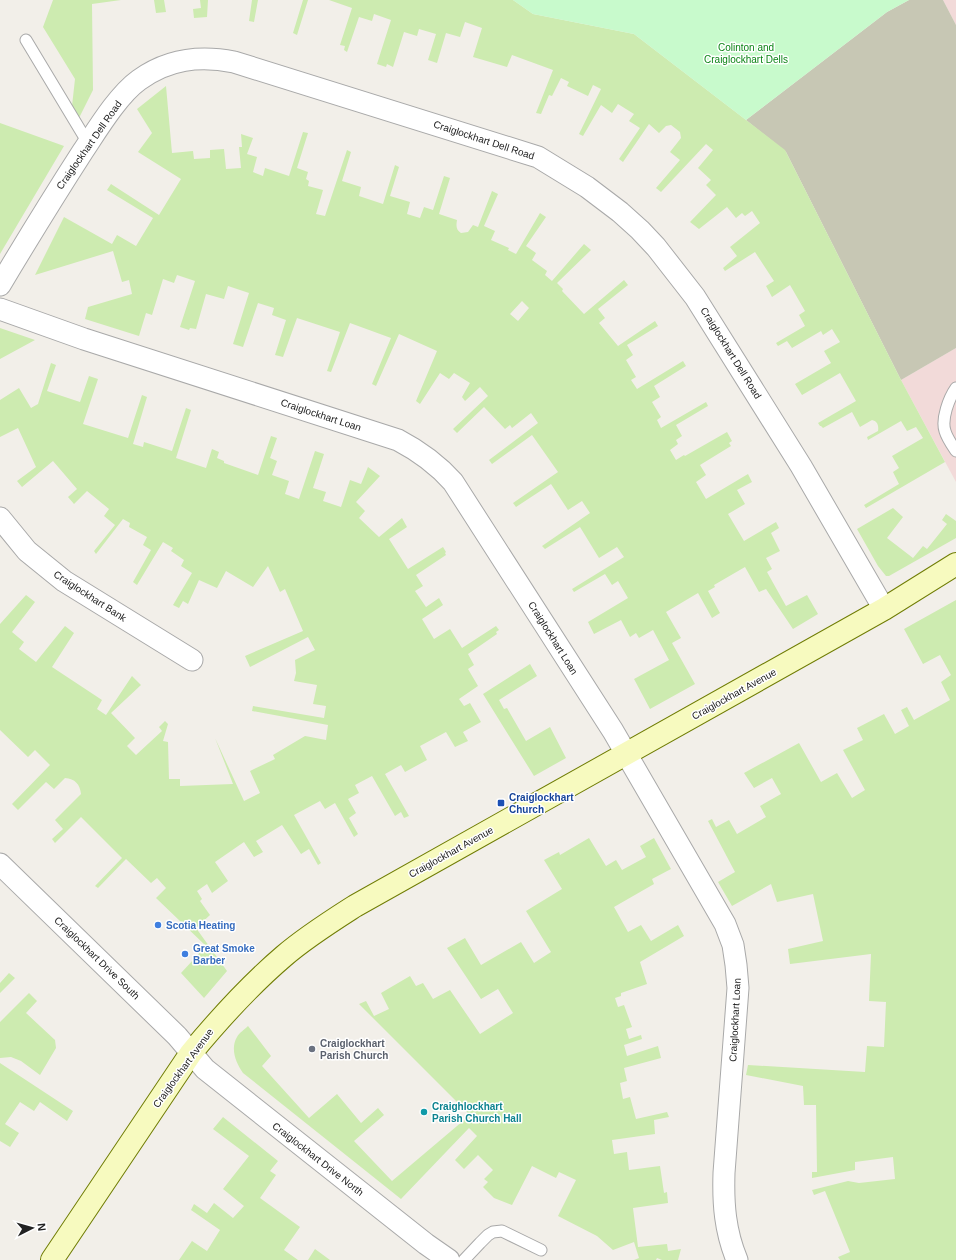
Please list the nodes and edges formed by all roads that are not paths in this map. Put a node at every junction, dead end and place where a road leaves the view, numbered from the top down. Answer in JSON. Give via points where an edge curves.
{"nodes":[{"id":1,"x":26,"y":40,"type":"dead end"},
{"id":2,"x":88,"y":143,"type":"junction"},
{"id":3,"x":0,"y":286,"type":"edge"},
{"id":4,"x":0,"y":309,"type":"edge"},
{"id":5,"x":956,"y":388,"type":"edge"},
{"id":6,"x":956,"y":451,"type":"edge"},
{"id":7,"x":0,"y":518,"type":"edge"},
{"id":8,"x":956,"y":564,"type":"edge"},
{"id":9,"x":884,"y":609,"type":"junction"},
{"id":10,"x":192,"y":660,"type":"dead end"},
{"id":11,"x":626,"y":755,"type":"junction"},
{"id":12,"x":0,"y":864,"type":"edge"},
{"id":13,"x":191,"y":1053,"type":"junction"},
{"id":14,"x":541,"y":1250,"type":"dead end"},
{"id":15,"x":52,"y":1260,"type":"edge"},
{"id":16,"x":449,"y":1260,"type":"edge"},
{"id":17,"x":464,"y":1260,"type":"edge"},
{"id":18,"x":737,"y":1260,"type":"edge"}],
"edges":[{"from":1,"to":2,"type":"lane"},
{"from":2,"to":3,"type":"street","name":"Craiglockhart Dell Road"},
{"from":2,"to":9,"type":"street","name":"Craiglockhart Dell Road","via":[[116,104],[138,80],[179,61],[197,58],[217,59],[275,74],[505,146],[538,157],[569,175],[640,230],[695,297],[801,466]]},
{"from":4,"to":11,"type":"street","name":"Craiglockhart Loan","via":[[377,432],[418,450],[453,482]]},
{"from":5,"to":6,"type":"lane","via":[[948,402],[944,430]]},
{"from":7,"to":10,"type":"street","name":"Craiglockhart Bank","via":[[27,551],[64,581]]},
{"from":8,"to":9,"type":"street","name":"Craiglockhart Avenue"},
{"from":9,"to":11,"type":"street","name":"Craiglockhart Avenue"},
{"from":11,"to":13,"type":"street","name":"Craiglockhart Avenue","via":[[389,886],[330,922],[260,977]]},
{"from":11,"to":18,"type":"street","name":"Craiglockhart Loan","via":[[725,924],[733,945],[738,1001],[724,1201],[730,1244]]},
{"from":12,"to":13,"type":"street","name":"Craiglockhart Drive South","via":[[177,1036]]},
{"from":13,"to":15,"type":"street","name":"Craiglockhart Avenue"},
{"from":13,"to":16,"type":"street","name":"Craiglockhart Drive North","via":[[205,1069]]},
{"from":14,"to":17,"type":"lane","via":[[502,1231],[493,1232]]}]}
